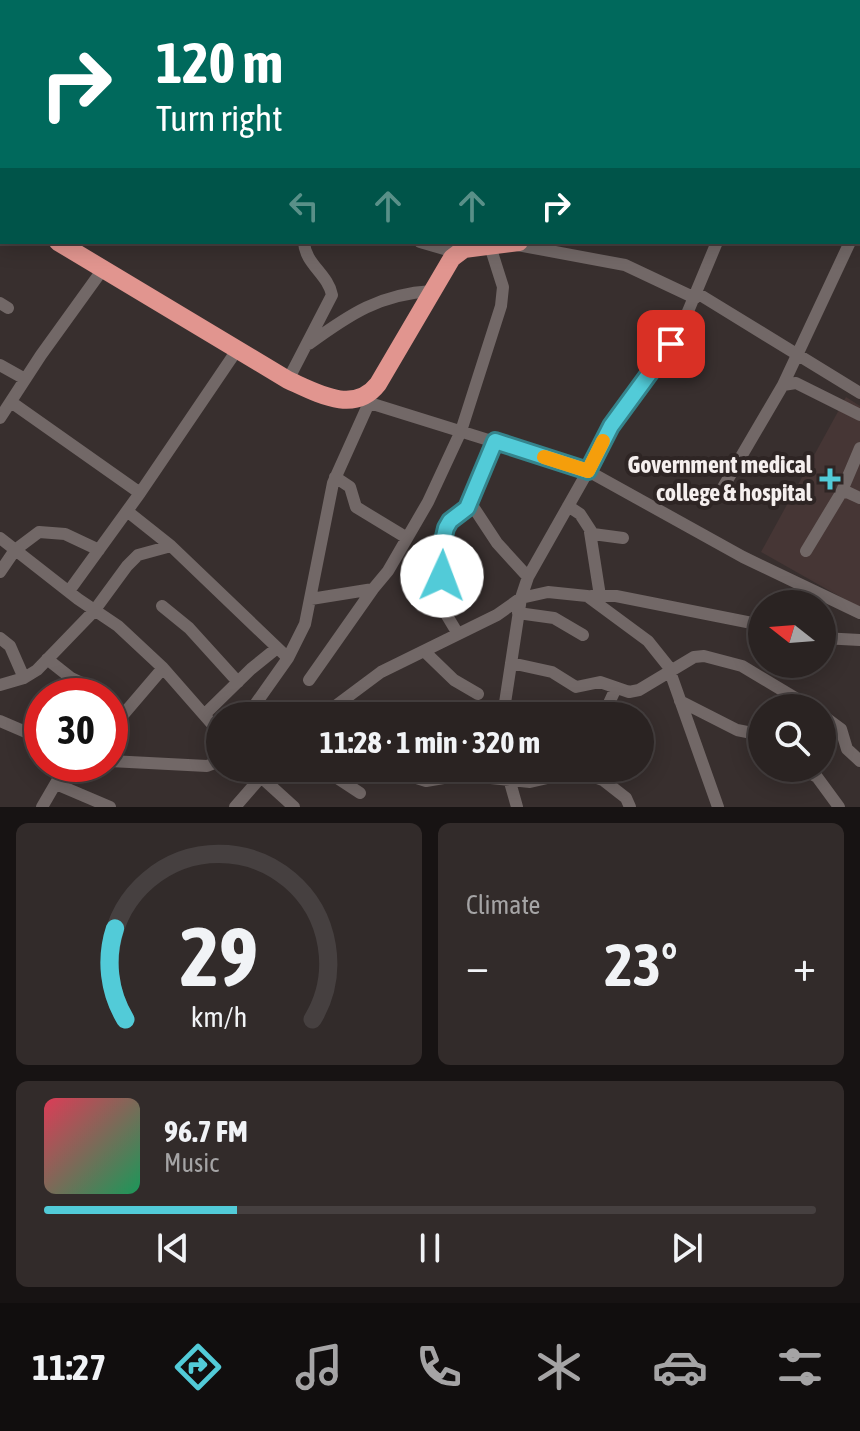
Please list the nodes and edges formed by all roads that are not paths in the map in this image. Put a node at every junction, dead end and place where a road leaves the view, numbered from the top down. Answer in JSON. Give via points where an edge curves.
{"nodes":[{"id":1,"x":61,"y":244,"type":"edge"},
{"id":2,"x":305,"y":244,"type":"edge"},
{"id":3,"x":496,"y":244,"type":"edge"},
{"id":4,"x":502,"y":244,"type":"edge"},
{"id":5,"x":508,"y":244,"type":"edge"},
{"id":6,"x":716,"y":244,"type":"edge"},
{"id":7,"x":849,"y":244,"type":"edge"},
{"id":8,"x":440,"y":245,"type":"edge"},
{"id":9,"x":458,"y":253,"type":"junction"},
{"id":10,"x":103,"y":269,"type":"junction"},
{"id":11,"x":432,"y":291,"type":"junction"},
{"id":12,"x":696,"y":296,"type":"junction"},
{"id":13,"x":306,"y":346,"type":"junction"},
{"id":14,"x":237,"y":350,"type":"junction"},
{"id":15,"x":796,"y":354,"type":"junction"},
{"id":16,"x":0,"y":365,"type":"edge"},
{"id":17,"x":25,"y":379,"type":"junction"},
{"id":18,"x":288,"y":380,"type":"junction"},
{"id":19,"x":783,"y":385,"type":"junction"},
{"id":20,"x":859,"y":390,"type":"edge"},
{"id":21,"x":11,"y":402,"type":"junction"},
{"id":22,"x":365,"y":402,"type":"junction"},
{"id":23,"x":860,"y":415,"type":"edge"},
{"id":24,"x":0,"y":418,"type":"edge"},
{"id":25,"x":461,"y":431,"type":"junction"},
{"id":26,"x":495,"y":441,"type":"junction"},
{"id":27,"x":860,"y":448,"type":"edge"},
{"id":28,"x":588,"y":471,"type":"junction"},
{"id":29,"x":335,"y":477,"type":"junction"},
{"id":30,"x":140,"y":493,"type":"junction"},
{"id":31,"x":841,"y":493,"type":"junction"},
{"id":32,"x":718,"y":496,"type":"dead end"},
{"id":33,"x":860,"y":498,"type":"edge"},
{"id":34,"x":470,"y":502,"type":"junction"},
{"id":35,"x":568,"y":506,"type":"junction"},
{"id":36,"x":127,"y":511,"type":"junction"},
{"id":37,"x":590,"y":532,"type":"junction"},
{"id":38,"x":0,"y":538,"type":"edge"},
{"id":39,"x":407,"y":538,"type":"junction"},
{"id":40,"x":623,"y":538,"type":"dead end"},
{"id":41,"x":171,"y":546,"type":"junction"},
{"id":42,"x":15,"y":550,"type":"junction"},
{"id":43,"x":99,"y":550,"type":"junction"},
{"id":44,"x":806,"y":551,"type":"dead end"},
{"id":45,"x":0,"y":572,"type":"edge"},
{"id":46,"x":528,"y":577,"type":"junction"},
{"id":47,"x":373,"y":589,"type":"junction"},
{"id":48,"x":69,"y":591,"type":"junction"},
{"id":49,"x":594,"y":596,"type":"junction"},
{"id":50,"x":521,"y":598,"type":"junction"},
{"id":51,"x":311,"y":599,"type":"junction"},
{"id":52,"x":162,"y":606,"type":"dead end"},
{"id":53,"x":94,"y":611,"type":"junction"},
{"id":54,"x":518,"y":613,"type":"junction"},
{"id":55,"x":860,"y":613,"type":"edge"},
{"id":56,"x":748,"y":622,"type":"edge"},
{"id":57,"x":458,"y":634,"type":"junction"},
{"id":58,"x":583,"y":635,"type":"dead end"},
{"id":59,"x":0,"y":638,"type":"edge"},
{"id":60,"x":836,"y":639,"type":"edge"},
{"id":61,"x":860,"y":640,"type":"edge"},
{"id":62,"x":277,"y":648,"type":"junction"},
{"id":63,"x":424,"y":651,"type":"junction"},
{"id":64,"x":288,"y":658,"type":"junction"},
{"id":65,"x":47,"y":659,"type":"junction"},
{"id":66,"x":511,"y":663,"type":"junction"},
{"id":67,"x":163,"y":668,"type":"junction"},
{"id":68,"x":670,"y":671,"type":"junction"},
{"id":69,"x":24,"y":678,"type":"junction"},
{"id":70,"x":71,"y":678,"type":"edge"},
{"id":71,"x":309,"y":680,"type":"dead end"},
{"id":72,"x":238,"y":682,"type":"junction"},
{"id":73,"x":0,"y":685,"type":"edge"},
{"id":74,"x":616,"y":688,"type":"junction"},
{"id":75,"x":478,"y":694,"type":"dead end"},
{"id":76,"x":788,"y":694,"type":"edge"},
{"id":77,"x":680,"y":701,"type":"junction"},
{"id":78,"x":257,"y":702,"type":"edge"},
{"id":79,"x":341,"y":702,"type":"edge"},
{"id":80,"x":505,"y":702,"type":"edge"},
{"id":81,"x":610,"y":702,"type":"edge"},
{"id":82,"x":129,"y":706,"type":"edge"},
{"id":83,"x":205,"y":714,"type":"joint"},
{"id":84,"x":0,"y":721,"type":"edge"},
{"id":85,"x":836,"y":725,"type":"edge"},
{"id":86,"x":24,"y":731,"type":"edge"},
{"id":87,"x":748,"y":732,"type":"edge"},
{"id":88,"x":860,"y":761,"type":"edge"},
{"id":89,"x":128,"y":762,"type":"edge"},
{"id":90,"x":206,"y":766,"type":"edge"},
{"id":91,"x":252,"y":782,"type":"edge"},
{"id":92,"x":270,"y":782,"type":"edge"},
{"id":93,"x":343,"y":782,"type":"edge"},
{"id":94,"x":510,"y":782,"type":"edge"},
{"id":95,"x":608,"y":782,"type":"edge"},
{"id":96,"x":820,"y":782,"type":"edge"},
{"id":97,"x":56,"y":784,"type":"joint"},
{"id":98,"x":360,"y":793,"type":"dead end"},
{"id":99,"x":42,"y":807,"type":"edge"},
{"id":100,"x":110,"y":807,"type":"edge"},
{"id":101,"x":235,"y":807,"type":"edge"},
{"id":102,"x":294,"y":807,"type":"edge"},
{"id":103,"x":517,"y":807,"type":"edge"},
{"id":104,"x":630,"y":807,"type":"edge"},
{"id":105,"x":718,"y":807,"type":"edge"},
{"id":106,"x":838,"y":807,"type":"edge"}],
"edges":[{"from":1,"to":10,"type":"highway"},
{"from":2,"to":13,"type":"street","via":[[332,295]]},
{"from":3,"to":9,"type":"highway"},
{"from":4,"to":25,"type":"street","via":[[503,295]]},
{"from":5,"to":12,"type":"street","via":[[625,265]]},
{"from":6,"to":12,"type":"street"},
{"from":7,"to":15,"type":"street"},
{"from":8,"to":9,"type":"street"},
{"from":9,"to":11,"type":"highway"},
{"from":10,"to":14,"type":"highway"},
{"from":10,"to":17,"type":"street"},
{"from":11,"to":13,"type":"street","via":[[361,308]]},
{"from":11,"to":22,"type":"highway"},
{"from":12,"to":15,"type":"street"},
{"from":12,"to":28,"type":"street","via":[[661,360],[611,426]]},
{"from":13,"to":18,"type":"street"},
{"from":14,"to":18,"type":"highway"},
{"from":14,"to":30,"type":"street"},
{"from":15,"to":19,"type":"street"},
{"from":15,"to":20,"type":"street"},
{"from":16,"to":17,"type":"street"},
{"from":17,"to":21,"type":"street"},
{"from":18,"to":22,"type":"highway","via":[[331,397]]},
{"from":19,"to":23,"type":"street","via":[[796,383]]},
{"from":19,"to":32,"type":"street"},
{"from":21,"to":24,"type":"street"},
{"from":21,"to":30,"type":"street"},
{"from":22,"to":25,"type":"street"},
{"from":22,"to":29,"type":"street"},
{"from":25,"to":26,"type":"street"},
{"from":25,"to":39,"type":"street"},
{"from":26,"to":28,"type":"street"},
{"from":26,"to":34,"type":"street"},
{"from":27,"to":31,"type":"street"},
{"from":28,"to":35,"type":"street"},
{"from":28,"to":55,"type":"street","via":[[743,557]]},
{"from":29,"to":39,"type":"street","via":[[350,487],[356,507]]},
{"from":29,"to":51,"type":"street"},
{"from":30,"to":36,"type":"street"},
{"from":31,"to":33,"type":"street"},
{"from":31,"to":44,"type":"street"},
{"from":34,"to":46,"type":"street"},
{"from":34,"to":57,"type":"street","via":[[450,521],[441,549],[443,609]]},
{"from":35,"to":37,"type":"street"},
{"from":35,"to":46,"type":"street"},
{"from":36,"to":41,"type":"street"},
{"from":36,"to":43,"type":"street"},
{"from":37,"to":40,"type":"street"},
{"from":37,"to":49,"type":"street"},
{"from":38,"to":42,"type":"street"},
{"from":39,"to":47,"type":"street"},
{"from":41,"to":53,"type":"street","via":[[138,555]]},
{"from":41,"to":62,"type":"street"},
{"from":42,"to":43,"type":"street","via":[[45,531]]},
{"from":42,"to":45,"type":"street"},
{"from":42,"to":48,"type":"street"},
{"from":43,"to":48,"type":"street"},
{"from":46,"to":50,"type":"street"},
{"from":47,"to":51,"type":"street"},
{"from":47,"to":71,"type":"street"},
{"from":48,"to":53,"type":"street"},
{"from":49,"to":50,"type":"street","via":[[548,592]]},
{"from":49,"to":56,"type":"street"},
{"from":49,"to":68,"type":"street","via":[[648,641]]},
{"from":50,"to":54,"type":"street"},
{"from":50,"to":57,"type":"street"},
{"from":51,"to":64,"type":"street"},
{"from":52,"to":72,"type":"street"},
{"from":53,"to":65,"type":"street"},
{"from":53,"to":67,"type":"street"},
{"from":54,"to":58,"type":"street","via":[[554,618]]},
{"from":54,"to":66,"type":"street"},
{"from":57,"to":63,"type":"street"},
{"from":59,"to":69,"type":"street","via":[[10,646]]},
{"from":60,"to":61,"type":"street"},
{"from":62,"to":64,"type":"street"},
{"from":62,"to":72,"type":"street"},
{"from":63,"to":75,"type":"street"},
{"from":63,"to":79,"type":"street","via":[[381,672]]},
{"from":64,"to":78,"type":"street"},
{"from":65,"to":69,"type":"street"},
{"from":65,"to":70,"type":"street"},
{"from":66,"to":74,"type":"street","via":[[552,672],[576,687],[600,682]]},
{"from":66,"to":80,"type":"street"},
{"from":67,"to":82,"type":"street"},
{"from":67,"to":83,"type":"street"},
{"from":68,"to":74,"type":"street","via":[[634,692]]},
{"from":68,"to":76,"type":"street","via":[[699,655],[736,664]]},
{"from":68,"to":77,"type":"street"},
{"from":69,"to":73,"type":"street"},
{"from":72,"to":83,"type":"street"},
{"from":74,"to":81,"type":"street"},
{"from":77,"to":87,"type":"street"},
{"from":77,"to":105,"type":"street"},
{"from":84,"to":86,"type":"street"},
{"from":85,"to":88,"type":"street","via":[[847,749]]},
{"from":89,"to":90,"type":"street"},
{"from":91,"to":101,"type":"street"},
{"from":92,"to":102,"type":"street"},
{"from":93,"to":98,"type":"street"},
{"from":94,"to":103,"type":"street"},
{"from":95,"to":104,"type":"street"},
{"from":96,"to":106,"type":"street"},
{"from":97,"to":99,"type":"street"},
{"from":97,"to":100,"type":"street"}]}
